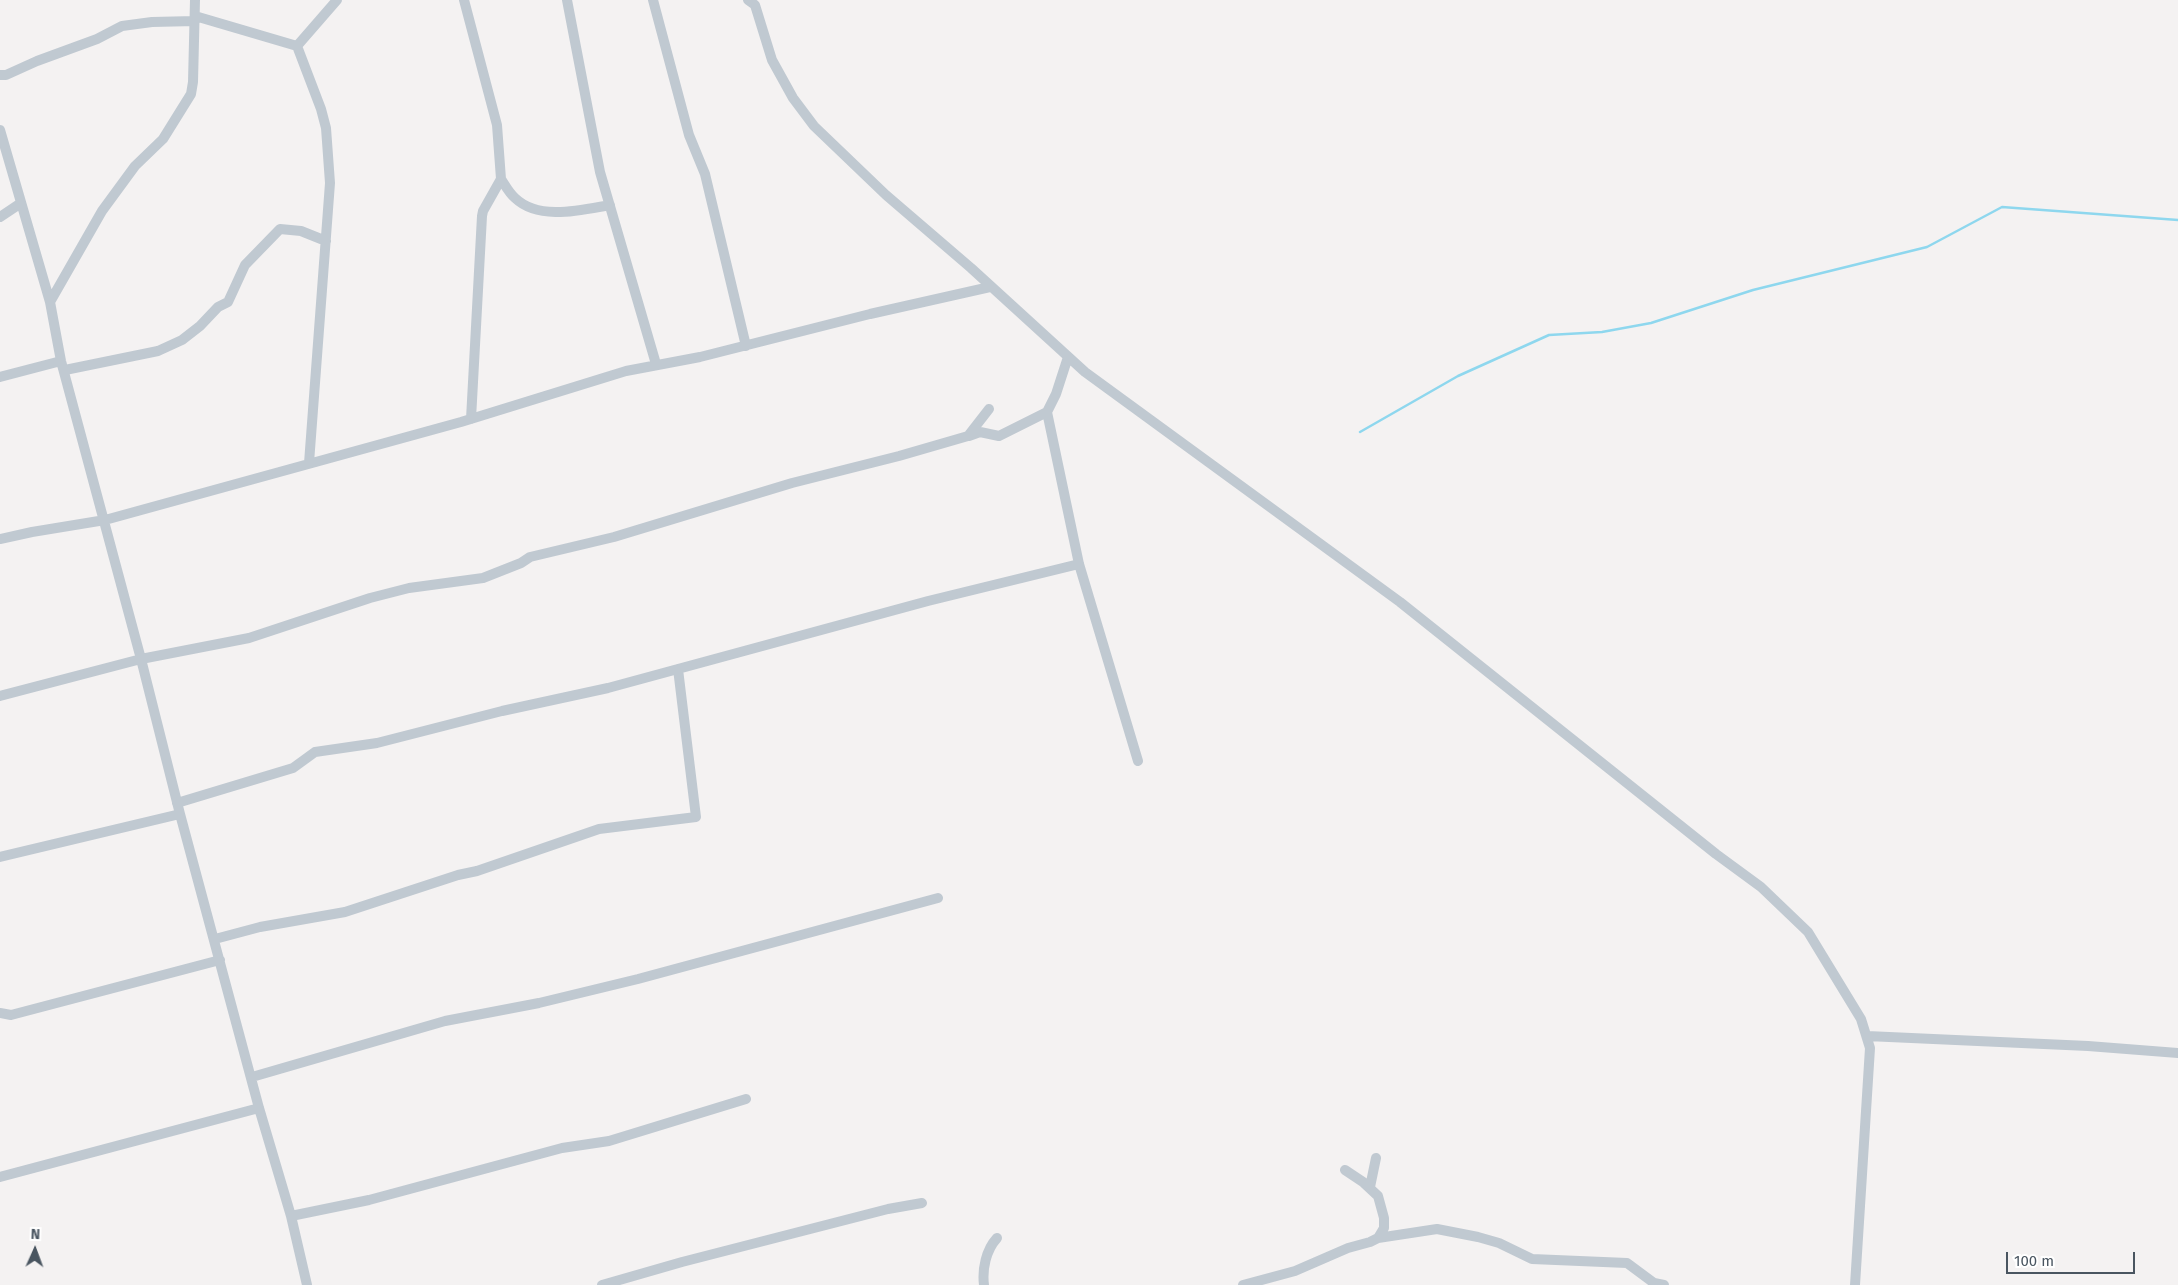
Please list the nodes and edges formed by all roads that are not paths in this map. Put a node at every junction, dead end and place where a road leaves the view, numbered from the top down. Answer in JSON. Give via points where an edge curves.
{"nodes":[{"id":1,"x":194,"y":0,"type":"edge"},
{"id":2,"x":338,"y":0,"type":"edge"},
{"id":3,"x":464,"y":0,"type":"edge"},
{"id":4,"x":567,"y":0,"type":"edge"},
{"id":5,"x":653,"y":0,"type":"edge"},
{"id":6,"x":748,"y":0,"type":"edge"},
{"id":7,"x":195,"y":18,"type":"junction"},
{"id":8,"x":297,"y":46,"type":"junction"},
{"id":9,"x":0,"y":75,"type":"edge"},
{"id":10,"x":0,"y":130,"type":"edge"},
{"id":11,"x":501,"y":179,"type":"junction"},
{"id":12,"x":21,"y":203,"type":"junction"},
{"id":13,"x":610,"y":206,"type":"junction"},
{"id":14,"x":0,"y":217,"type":"edge"},
{"id":15,"x":326,"y":241,"type":"junction"},
{"id":16,"x":990,"y":288,"type":"junction"},
{"id":17,"x":50,"y":302,"type":"junction"},
{"id":18,"x":746,"y":346,"type":"junction"},
{"id":19,"x":1068,"y":357,"type":"junction"},
{"id":20,"x":656,"y":364,"type":"junction"},
{"id":21,"x":63,"y":365,"type":"junction"},
{"id":22,"x":0,"y":377,"type":"edge"},
{"id":23,"x":989,"y":409,"type":"dead end"},
{"id":24,"x":1047,"y":412,"type":"junction"},
{"id":25,"x":471,"y":419,"type":"junction"},
{"id":26,"x":968,"y":436,"type":"junction"},
{"id":27,"x":309,"y":463,"type":"junction"},
{"id":28,"x":105,"y":520,"type":"junction"},
{"id":29,"x":0,"y":539,"type":"edge"},
{"id":30,"x":1079,"y":564,"type":"junction"},
{"id":31,"x":141,"y":659,"type":"junction"},
{"id":32,"x":678,"y":669,"type":"junction"},
{"id":33,"x":0,"y":696,"type":"edge"},
{"id":34,"x":1138,"y":761,"type":"dead end"},
{"id":35,"x":177,"y":803,"type":"junction"},
{"id":36,"x":180,"y":814,"type":"junction"},
{"id":37,"x":0,"y":857,"type":"edge"},
{"id":38,"x":938,"y":898,"type":"dead end"},
{"id":39,"x":215,"y":939,"type":"junction"},
{"id":40,"x":220,"y":960,"type":"junction"},
{"id":41,"x":0,"y":1013,"type":"edge"},
{"id":42,"x":1867,"y":1036,"type":"junction"},
{"id":43,"x":2178,"y":1053,"type":"edge"},
{"id":44,"x":252,"y":1077,"type":"junction"},
{"id":45,"x":746,"y":1099,"type":"dead end"},
{"id":46,"x":260,"y":1108,"type":"junction"},
{"id":47,"x":1376,"y":1158,"type":"dead end"},
{"id":48,"x":1345,"y":1170,"type":"dead end"},
{"id":49,"x":0,"y":1177,"type":"edge"},
{"id":50,"x":1370,"y":1187,"type":"junction"},
{"id":51,"x":922,"y":1203,"type":"dead end"},
{"id":52,"x":291,"y":1216,"type":"junction"},
{"id":53,"x":997,"y":1238,"type":"dead end"},
{"id":54,"x":1378,"y":1238,"type":"junction"},
{"id":55,"x":1854,"y":1284,"type":"edge"},
{"id":56,"x":307,"y":1285,"type":"edge"},
{"id":57,"x":602,"y":1285,"type":"edge"},
{"id":58,"x":984,"y":1285,"type":"edge"},
{"id":59,"x":1243,"y":1285,"type":"edge"},
{"id":60,"x":1664,"y":1285,"type":"edge"}],
"edges":[{"from":1,"to":7,"type":"street"},
{"from":2,"to":8,"type":"street"},
{"from":3,"to":11,"type":"street","via":[[497,125]]},
{"from":4,"to":13,"type":"street","via":[[600,172]]},
{"from":5,"to":18,"type":"street","via":[[689,135],[705,174]]},
{"from":6,"to":16,"type":"street","via":[[755,5],[772,60],[793,98],[814,126]]},
{"from":7,"to":8,"type":"street"},
{"from":7,"to":9,"type":"street","via":[[122,26],[97,39]]},
{"from":7,"to":17,"type":"street","via":[[191,94],[163,139],[135,166],[102,211]]},
{"from":8,"to":15,"type":"street","via":[[326,128],[330,183]]},
{"from":10,"to":12,"type":"street"},
{"from":11,"to":13,"type":"street","via":[[514,198],[535,209],[574,211]]},
{"from":11,"to":25,"type":"street","via":[[482,216]]},
{"from":12,"to":14,"type":"street"},
{"from":12,"to":17,"type":"street"},
{"from":13,"to":20,"type":"street"},
{"from":15,"to":21,"type":"street","via":[[301,231],[280,229],[246,265],[228,302],[218,307],[182,340],[158,351]]},
{"from":15,"to":27,"type":"street"},
{"from":16,"to":18,"type":"street"},
{"from":16,"to":19,"type":"street"},
{"from":17,"to":21,"type":"street"},
{"from":18,"to":20,"type":"street"},
{"from":19,"to":24,"type":"street"},
{"from":19,"to":42,"type":"street","via":[[1400,602],[1761,888],[1808,932],[1861,1019]]},
{"from":20,"to":25,"type":"street"},
{"from":21,"to":22,"type":"street"},
{"from":21,"to":28,"type":"street"},
{"from":23,"to":26,"type":"street"},
{"from":24,"to":26,"type":"street","via":[[999,436],[980,432]]},
{"from":24,"to":30,"type":"street"},
{"from":25,"to":27,"type":"street"},
{"from":26,"to":31,"type":"street","via":[[792,483],[614,537],[530,557],[483,578],[409,588],[249,638]]},
{"from":27,"to":28,"type":"street"},
{"from":28,"to":29,"type":"street"},
{"from":28,"to":31,"type":"street"},
{"from":30,"to":32,"type":"street"},
{"from":30,"to":34,"type":"street"},
{"from":31,"to":33,"type":"street"},
{"from":31,"to":35,"type":"street"},
{"from":32,"to":35,"type":"street","via":[[377,743],[314,752],[293,768]]},
{"from":32,"to":39,"type":"street","via":[[696,817],[599,829],[345,912],[260,927]]},
{"from":35,"to":36,"type":"street"},
{"from":36,"to":37,"type":"street"},
{"from":36,"to":39,"type":"street"},
{"from":38,"to":44,"type":"street","via":[[638,979],[445,1021]]},
{"from":39,"to":40,"type":"street"},
{"from":40,"to":41,"type":"street","via":[[11,1015]]},
{"from":40,"to":44,"type":"street"},
{"from":42,"to":43,"type":"street"},
{"from":42,"to":55,"type":"street","via":[[1870,1048]]},
{"from":44,"to":46,"type":"street"},
{"from":45,"to":52,"type":"street","via":[[609,1142],[562,1148],[369,1200]]},
{"from":46,"to":49,"type":"street"},
{"from":46,"to":52,"type":"street"},
{"from":47,"to":50,"type":"street"},
{"from":48,"to":50,"type":"street"},
{"from":50,"to":54,"type":"street","via":[[1378,1196],[1384,1218],[1384,1228]]},
{"from":51,"to":57,"type":"street","via":[[888,1209]]},
{"from":52,"to":56,"type":"street"},
{"from":53,"to":58,"type":"street","via":[[987,1256]]},
{"from":54,"to":59,"type":"street","via":[[1288,1274]]},
{"from":54,"to":60,"type":"street","via":[[1437,1229],[1478,1236],[1532,1259],[1627,1263],[1654,1283]]}]}
